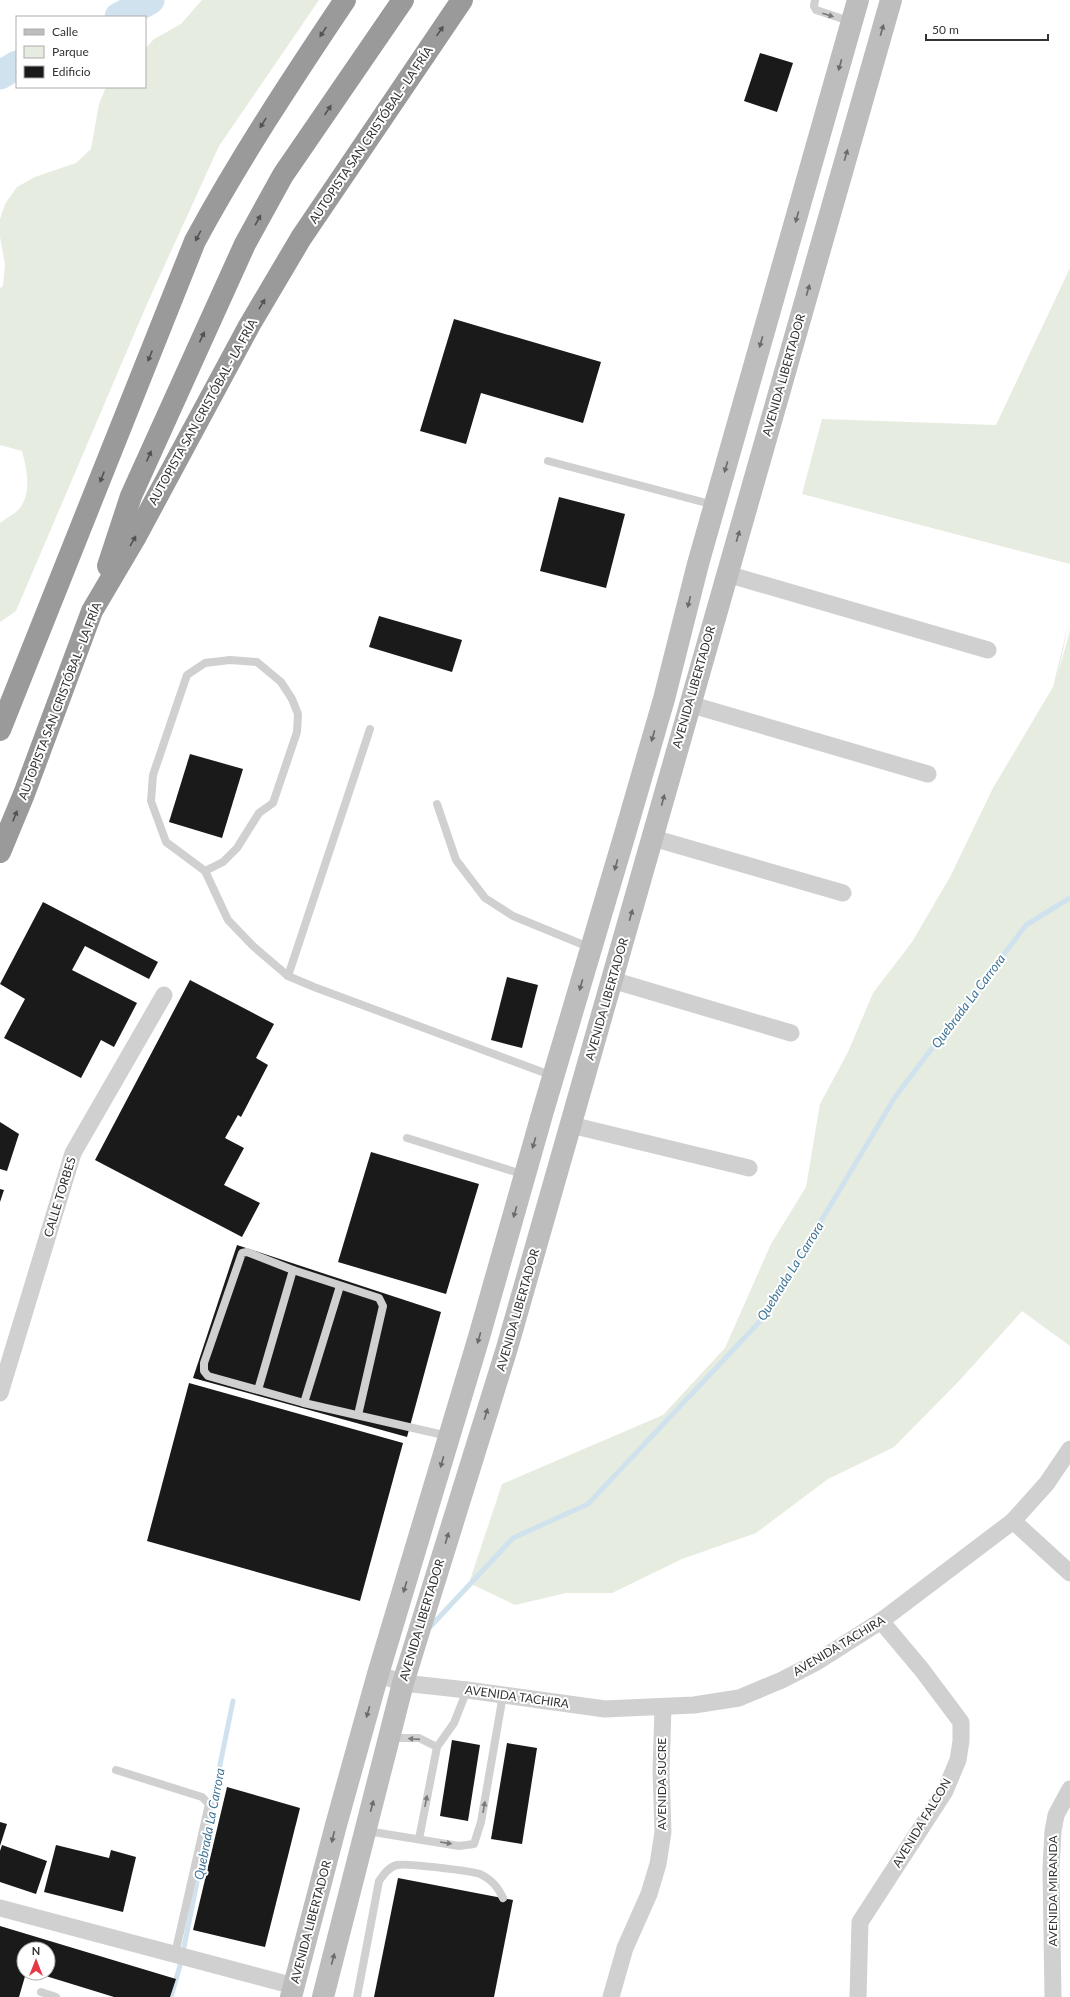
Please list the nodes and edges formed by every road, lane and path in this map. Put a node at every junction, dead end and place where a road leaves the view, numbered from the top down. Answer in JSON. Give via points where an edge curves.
{"nodes":[{"id":1,"x":345,"y":0,"type":"edge"},
{"id":2,"x":403,"y":0,"type":"edge"},
{"id":3,"x":462,"y":0,"type":"edge"},
{"id":4,"x":815,"y":0,"type":"edge"},
{"id":5,"x":858,"y":0,"type":"edge"},
{"id":6,"x":890,"y":0,"type":"edge"},
{"id":7,"x":852,"y":22,"type":"junction"},
{"id":8,"x":548,"y":460,"type":"dead end"},
{"id":9,"x":715,"y":505,"type":"junction"},
{"id":10,"x":727,"y":574,"type":"junction"},
{"id":11,"x":92,"y":611,"type":"junction"},
{"id":12,"x":988,"y":650,"type":"dead end"},
{"id":13,"x":689,"y":704,"type":"junction"},
{"id":14,"x":370,"y":729,"type":"dead end"},
{"id":15,"x":0,"y":730,"type":"edge"},
{"id":16,"x":928,"y":774,"type":"dead end"},
{"id":17,"x":437,"y":804,"type":"dead end"},
{"id":18,"x":653,"y":838,"type":"junction"},
{"id":19,"x":0,"y":852,"type":"edge"},
{"id":20,"x":205,"y":871,"type":"junction"},
{"id":21,"x":843,"y":893,"type":"dead end"},
{"id":22,"x":592,"y":948,"type":"junction"},
{"id":23,"x":288,"y":976,"type":"junction"},
{"id":24,"x":612,"y":980,"type":"junction"},
{"id":25,"x":164,"y":995,"type":"dead end"},
{"id":26,"x":791,"y":1033,"type":"dead end"},
{"id":27,"x":554,"y":1076,"type":"junction"},
{"id":28,"x":571,"y":1125,"type":"junction"},
{"id":29,"x":407,"y":1138,"type":"dead end"},
{"id":30,"x":749,"y":1168,"type":"dead end"},
{"id":31,"x":525,"y":1175,"type":"junction"},
{"id":32,"x":293,"y":1270,"type":"junction"},
{"id":33,"x":340,"y":1286,"type":"junction"},
{"id":34,"x":258,"y":1390,"type":"junction"},
{"id":35,"x":0,"y":1393,"type":"edge"},
{"id":36,"x":304,"y":1403,"type":"junction"},
{"id":37,"x":358,"y":1415,"type":"junction"},
{"id":38,"x":449,"y":1436,"type":"junction"},
{"id":39,"x":1070,"y":1448,"type":"edge"},
{"id":40,"x":1013,"y":1521,"type":"junction"},
{"id":41,"x":1070,"y":1573,"type":"edge"},
{"id":42,"x":881,"y":1621,"type":"junction"},
{"id":43,"x":378,"y":1674,"type":"junction"},
{"id":44,"x":403,"y":1683,"type":"junction"},
{"id":45,"x":468,"y":1690,"type":"junction"},
{"id":46,"x":503,"y":1695,"type":"junction"},
{"id":47,"x":662,"y":1707,"type":"junction"},
{"id":48,"x":390,"y":1738,"type":"junction"},
{"id":49,"x":437,"y":1746,"type":"junction"},
{"id":50,"x":116,"y":1770,"type":"dead end"},
{"id":51,"x":1070,"y":1789,"type":"edge"},
{"id":52,"x":366,"y":1831,"type":"junction"},
{"id":53,"x":419,"y":1839,"type":"junction"},
{"id":54,"x":503,"y":1898,"type":"dead end"},
{"id":55,"x":0,"y":1908,"type":"edge"},
{"id":56,"x":174,"y":1954,"type":"junction"},
{"id":57,"x":41,"y":1992,"type":"dead end"},
{"id":58,"x":292,"y":1992,"type":"edge"},
{"id":59,"x":56,"y":1997,"type":"edge"},
{"id":60,"x":323,"y":1997,"type":"edge"},
{"id":61,"x":357,"y":1997,"type":"edge"},
{"id":62,"x":611,"y":1997,"type":"edge"},
{"id":63,"x":858,"y":1997,"type":"edge"},
{"id":64,"x":1053,"y":1997,"type":"edge"}],
"edges":[{"from":1,"to":15,"type":"highway","one_way":true,"via":[[276,103],[195,241]]},
{"from":11,"to":2,"type":"highway","one_way":true,"via":[[131,496],[245,244],[283,175]]},
{"from":11,"to":3,"type":"highway","name":"AUTOPISTA SAN CRISTÓBAL - LA FRÍA","one_way":true,"via":[[135,538],[249,326],[301,238]]},
{"from":4,"to":7,"type":"lane","one_way":true,"via":[[816,10]]},
{"from":5,"to":7,"type":"main road","name":"AVENIDA LIBERTADOR"},
{"from":10,"to":6,"type":"main road","name":"AVENIDA LIBERTADOR","one_way":true},
{"from":7,"to":9,"type":"main road","name":"AVENIDA LIBERTADOR","one_way":true},
{"from":8,"to":9,"type":"lane"},
{"from":9,"to":22,"type":"main road","name":"AVENIDA LIBERTADOR","one_way":true,"via":[[662,706]]},
{"from":10,"to":12,"type":"street"},
{"from":10,"to":13,"type":"main road","name":"AVENIDA LIBERTADOR"},
{"from":19,"to":11,"type":"highway","name":"AUTOPISTA SAN CRISTÓBAL - LA FRÍA","one_way":true},
{"from":13,"to":16,"type":"street"},
{"from":18,"to":13,"type":"main road","name":"AVENIDA LIBERTADOR","one_way":true},
{"from":14,"to":23,"type":"lane"},
{"from":17,"to":22,"type":"lane","via":[[456,860],[485,898],[512,916]]},
{"from":18,"to":21,"type":"street"},
{"from":24,"to":18,"type":"main road","name":"AVENIDA LIBERTADOR","one_way":true},
{"from":20,"to":20,"type":"lane","via":[[166,842],[151,800],[153,775],[187,676],[205,663],[230,660],[257,662],[281,682],[292,699],[298,714],[297,732],[273,803],[258,813],[237,848],[223,862]]},
{"from":20,"to":23,"type":"lane","via":[[228,920]]},
{"from":22,"to":27,"type":"main road","name":"AVENIDA LIBERTADOR","one_way":true},
{"from":23,"to":27,"type":"lane"},
{"from":24,"to":26,"type":"street"},
{"from":24,"to":28,"type":"main road","name":"AVENIDA LIBERTADOR"},
{"from":25,"to":35,"type":"street","name":"CALLE TORBES","via":[[73,1153]]},
{"from":27,"to":31,"type":"main road","name":"AVENIDA LIBERTADOR","one_way":true},
{"from":28,"to":30,"type":"street"},
{"from":44,"to":28,"type":"main road","name":"AVENIDA LIBERTADOR","one_way":true,"via":[[507,1348]]},
{"from":29,"to":31,"type":"lane"},
{"from":31,"to":38,"type":"main road","name":"AVENIDA LIBERTADOR","one_way":true},
{"from":32,"to":33,"type":"lane"},
{"from":32,"to":34,"type":"lane"},
{"from":32,"to":34,"type":"lane","via":[[247,1252],[242,1253],[204,1363],[204,1370],[208,1376]]},
{"from":33,"to":36,"type":"lane"},
{"from":33,"to":37,"type":"lane","via":[[380,1298],[383,1306]]},
{"from":34,"to":36,"type":"lane"},
{"from":36,"to":37,"type":"lane"},
{"from":37,"to":38,"type":"lane"},
{"from":38,"to":43,"type":"main road","name":"AVENIDA LIBERTADOR","one_way":true},
{"from":39,"to":40,"type":"street","name":"AVENIDA TACHIRA","via":[[1047,1483]]},
{"from":40,"to":41,"type":"street"},
{"from":40,"to":42,"type":"street","name":"AVENIDA TACHIRA"},
{"from":42,"to":47,"type":"street","name":"AVENIDA TACHIRA","via":[[815,1663],[739,1698]]},
{"from":42,"to":63,"type":"street","name":"AVENIDA FALCON","via":[[961,1722],[961,1741],[958,1760],[945,1791],[860,1922]]},
{"from":43,"to":44,"type":"street","name":"AVENIDA TACHIRA"},
{"from":43,"to":58,"type":"main road","name":"AVENIDA LIBERTADOR","one_way":true},
{"from":44,"to":45,"type":"street","name":"AVENIDA TACHIRA"},
{"from":44,"to":48,"type":"main road","name":"AVENIDA LIBERTADOR"},
{"from":45,"to":46,"type":"street","name":"AVENIDA TACHIRA"},
{"from":45,"to":49,"type":"lane","via":[[454,1723]]},
{"from":46,"to":47,"type":"street","name":"AVENIDA TACHIRA","via":[[605,1709]]},
{"from":53,"to":46,"type":"lane","one_way":true,"via":[[459,1846],[474,1844],[481,1822]]},
{"from":47,"to":62,"type":"street","name":"AVENIDA SUCRE","via":[[663,1832],[658,1864],[649,1894],[625,1948]]},
{"from":49,"to":48,"type":"lane","one_way":true,"via":[[419,1738]]},
{"from":52,"to":48,"type":"main road","name":"AVENIDA LIBERTADOR","one_way":true},
{"from":53,"to":49,"type":"lane","one_way":true},
{"from":50,"to":56,"type":"lane","via":[[202,1797],[209,1804]]},
{"from":51,"to":64,"type":"street","name":"AVENIDA MIRANDA","via":[[1056,1815],[1052,1831]]},
{"from":52,"to":53,"type":"lane"},
{"from":60,"to":52,"type":"main road","name":"AVENIDA LIBERTADOR","one_way":true},
{"from":54,"to":61,"type":"lane","via":[[498,1886],[479,1874],[412,1865],[397,1865],[386,1870],[380,1881]]},
{"from":55,"to":56,"type":"street"},
{"from":56,"to":58,"type":"street"},
{"from":57,"to":59,"type":"lane"}]}
